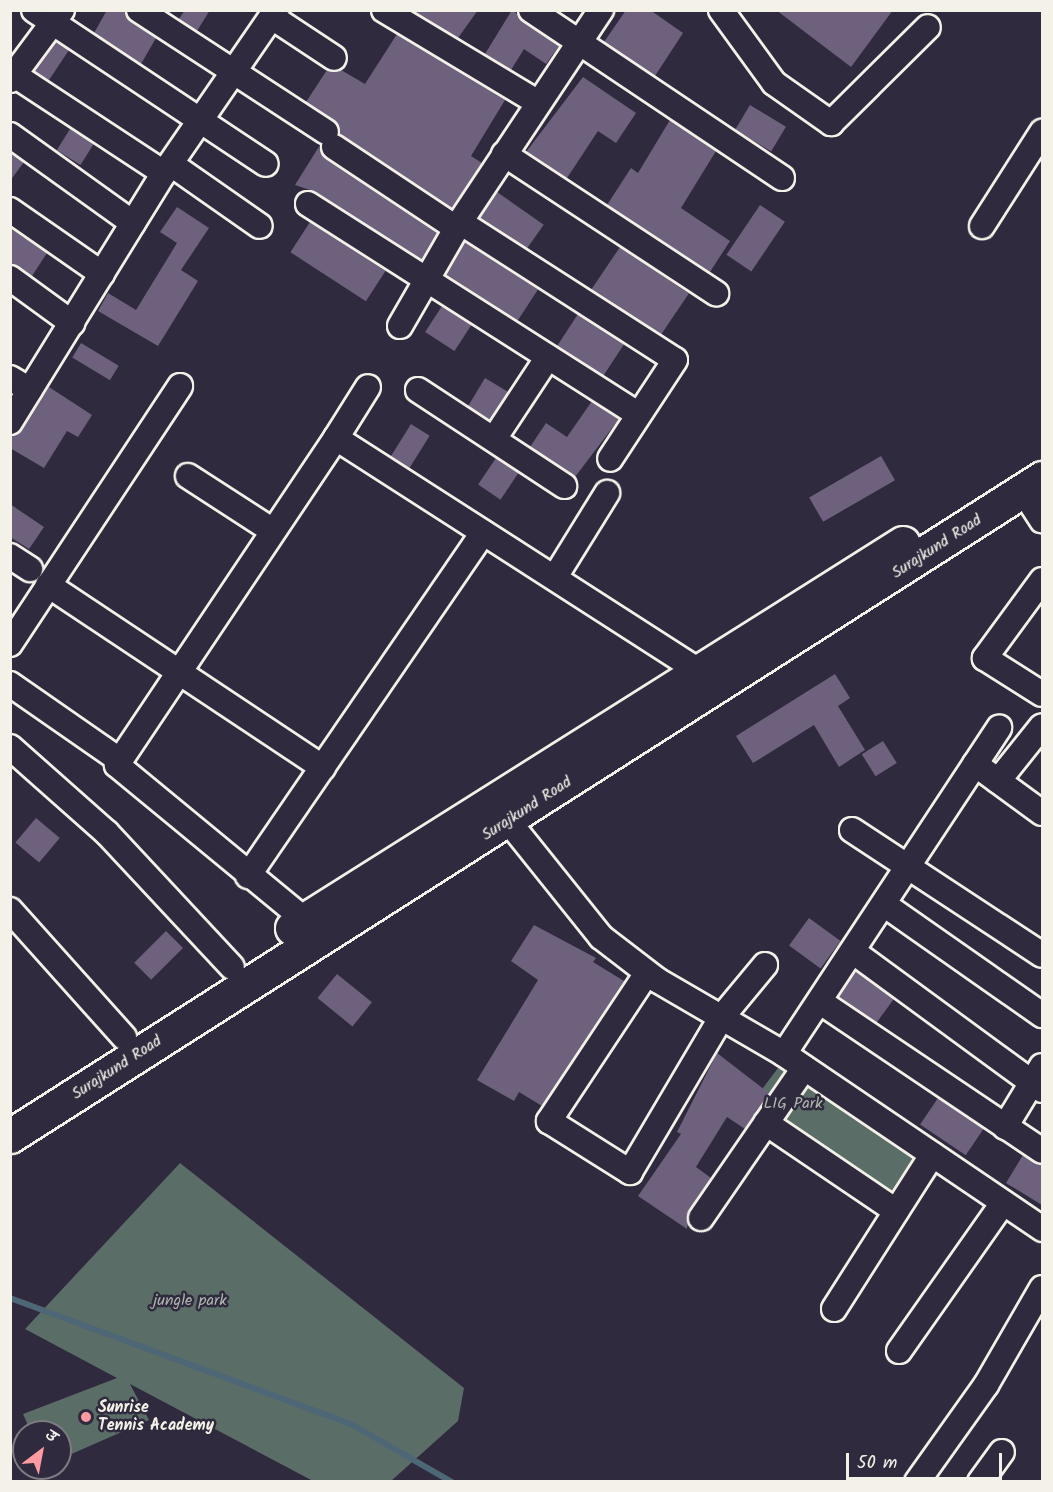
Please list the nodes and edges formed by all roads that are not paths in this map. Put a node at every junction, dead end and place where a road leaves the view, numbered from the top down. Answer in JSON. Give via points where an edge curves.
{"nodes":[{"id":1,"x":139,"y":10,"type":"edge"},
{"id":2,"x":384,"y":10,"type":"edge"},
{"id":3,"x":531,"y":10,"type":"edge"},
{"id":4,"x":601,"y":10,"type":"edge"},
{"id":5,"x":721,"y":10,"type":"edge"},
{"id":6,"x":274,"y":14,"type":"edge"},
{"id":7,"x":49,"y":15,"type":"edge"},
{"id":8,"x":928,"y":27,"type":"dead end"},
{"id":9,"x":579,"y":41,"type":"junction"},
{"id":10,"x":334,"y":58,"type":"dead end"},
{"id":11,"x":232,"y":74,"type":"junction"},
{"id":12,"x":12,"y":76,"type":"edge"},
{"id":13,"x":537,"y":102,"type":"junction"},
{"id":14,"x":201,"y":121,"type":"junction"},
{"id":15,"x":1042,"y":132,"type":"edge"},
{"id":16,"x":10,"y":135,"type":"edge"},
{"id":17,"x":504,"y":153,"type":"junction"},
{"id":18,"x":266,"y":164,"type":"dead end"},
{"id":19,"x":167,"y":169,"type":"junction"},
{"id":20,"x":782,"y":178,"type":"dead end"},
{"id":21,"x":308,"y":204,"type":"dead end"},
{"id":22,"x":10,"y":210,"type":"edge"},
{"id":23,"x":133,"y":223,"type":"junction"},
{"id":24,"x":458,"y":225,"type":"junction"},
{"id":25,"x":260,"y":226,"type":"dead end"},
{"id":26,"x":982,"y":226,"type":"dead end"},
{"id":27,"x":102,"y":274,"type":"junction"},
{"id":28,"x":10,"y":278,"type":"edge"},
{"id":29,"x":427,"y":279,"type":"junction"},
{"id":30,"x":716,"y":293,"type":"dead end"},
{"id":31,"x":72,"y":323,"type":"junction"},
{"id":32,"x":400,"y":326,"type":"dead end"},
{"id":33,"x":548,"y":357,"type":"junction"},
{"id":34,"x":20,"y":384,"type":"edge"},
{"id":35,"x":180,"y":386,"type":"dead end"},
{"id":36,"x":368,"y":387,"type":"dead end"},
{"id":37,"x":418,"y":390,"type":"dead end"},
{"id":38,"x":638,"y":414,"type":"junction"},
{"id":39,"x":10,"y":422,"type":"edge"},
{"id":40,"x":336,"y":438,"type":"junction"},
{"id":41,"x":494,"y":439,"type":"junction"},
{"id":42,"x":1042,"y":456,"type":"edge"},
{"id":43,"x":610,"y":459,"type":"dead end"},
{"id":44,"x":188,"y":476,"type":"dead end"},
{"id":45,"x":1033,"y":484,"type":"edge"},
{"id":46,"x":564,"y":486,"type":"dead end"},
{"id":47,"x":608,"y":493,"type":"dead end"},
{"id":48,"x":1042,"y":520,"type":"edge"},
{"id":49,"x":273,"y":531,"type":"junction"},
{"id":50,"x":483,"y":533,"type":"junction"},
{"id":51,"x":555,"y":577,"type":"junction"},
{"id":52,"x":1042,"y":580,"type":"edge"},
{"id":53,"x":48,"y":585,"type":"junction"},
{"id":54,"x":10,"y":644,"type":"edge"},
{"id":55,"x":697,"y":670,"type":"junction"},
{"id":56,"x":176,"y":672,"type":"junction"},
{"id":57,"x":10,"y":684,"type":"edge"},
{"id":58,"x":1042,"y":694,"type":"edge"},
{"id":59,"x":1042,"y":726,"type":"edge"},
{"id":60,"x":999,"y":728,"type":"dead end"},
{"id":61,"x":10,"y":747,"type":"edge"},
{"id":62,"x":118,"y":759,"type":"junction"},
{"id":63,"x":975,"y":764,"type":"junction"},
{"id":64,"x":323,"y":768,"type":"junction"},
{"id":65,"x":998,"y":781,"type":"junction"},
{"id":66,"x":500,"y":811,"type":"junction"},
{"id":67,"x":1042,"y":813,"type":"edge"},
{"id":68,"x":852,"y":830,"type":"dead end"},
{"id":69,"x":909,"y":868,"type":"junction"},
{"id":70,"x":248,"y":876,"type":"junction"},
{"id":71,"x":885,"y":905,"type":"junction"},
{"id":72,"x":10,"y":910,"type":"edge"},
{"id":73,"x":305,"y":920,"type":"junction"},
{"id":74,"x":855,"y":953,"type":"junction"},
{"id":75,"x":1042,"y":955,"type":"edge"},
{"id":76,"x":765,"y":965,"type":"dead end"},
{"id":77,"x":232,"y":967,"type":"junction"},
{"id":78,"x":647,"y":973,"type":"junction"},
{"id":79,"x":822,"y":1003,"type":"junction"},
{"id":80,"x":1042,"y":1015,"type":"edge"},
{"id":81,"x":721,"y":1018,"type":"junction"},
{"id":82,"x":124,"y":1037,"type":"junction"},
{"id":83,"x":784,"y":1054,"type":"junction"},
{"id":84,"x":804,"y":1068,"type":"junction"},
{"id":85,"x":1039,"y":1080,"type":"edge"},
{"id":86,"x":10,"y":1109,"type":"edge"},
{"id":87,"x":766,"y":1123,"type":"junction"},
{"id":88,"x":1005,"y":1127,"type":"junction"},
{"id":89,"x":10,"y":1136,"type":"edge"},
{"id":90,"x":1042,"y":1151,"type":"edge"},
{"id":91,"x":932,"y":1155,"type":"junction"},
{"id":92,"x":1003,"y":1203,"type":"junction"},
{"id":93,"x":896,"y":1211,"type":"junction"},
{"id":94,"x":701,"y":1218,"type":"dead end"},
{"id":95,"x":1042,"y":1229,"type":"edge"},
{"id":96,"x":1042,"y":1288,"type":"edge"},
{"id":97,"x":834,"y":1309,"type":"dead end"},
{"id":98,"x":899,"y":1350,"type":"dead end"},
{"id":99,"x":1002,"y":1452,"type":"dead end"},
{"id":100,"x":917,"y":1482,"type":"edge"},
{"id":101,"x":980,"y":1482,"type":"edge"}],
"edges":[{"from":1,"to":11,"type":"street"},
{"from":2,"to":13,"type":"street"},
{"from":3,"to":9,"type":"street"},
{"from":4,"to":9,"type":"street"},
{"from":5,"to":8,"type":"street","via":[[774,83],[831,123]]},
{"from":6,"to":10,"type":"street"},
{"from":6,"to":11,"type":"street"},
{"from":7,"to":12,"type":"street"},
{"from":7,"to":14,"type":"street"},
{"from":9,"to":13,"type":"street"},
{"from":9,"to":20,"type":"street"},
{"from":11,"to":14,"type":"street"},
{"from":11,"to":24,"type":"street"},
{"from":12,"to":19,"type":"street"},
{"from":13,"to":17,"type":"street"},
{"from":14,"to":18,"type":"street"},
{"from":14,"to":19,"type":"street"},
{"from":15,"to":26,"type":"street"},
{"from":16,"to":23,"type":"street"},
{"from":17,"to":24,"type":"street"},
{"from":17,"to":30,"type":"street"},
{"from":19,"to":23,"type":"street"},
{"from":19,"to":25,"type":"street"},
{"from":21,"to":29,"type":"street"},
{"from":22,"to":27,"type":"street"},
{"from":23,"to":27,"type":"street"},
{"from":24,"to":29,"type":"street"},
{"from":24,"to":38,"type":"street","via":[[675,360]]},
{"from":27,"to":31,"type":"street"},
{"from":28,"to":31,"type":"street"},
{"from":29,"to":32,"type":"street"},
{"from":29,"to":33,"type":"street"},
{"from":31,"to":34,"type":"street"},
{"from":33,"to":38,"type":"street"},
{"from":33,"to":41,"type":"street"},
{"from":34,"to":39,"type":"street"},
{"from":35,"to":53,"type":"street"},
{"from":36,"to":40,"type":"street"},
{"from":37,"to":41,"type":"street"},
{"from":38,"to":43,"type":"street"},
{"from":40,"to":49,"type":"street"},
{"from":40,"to":50,"type":"street"},
{"from":41,"to":46,"type":"street"},
{"from":42,"to":55,"type":"main road","name":"Surajkund Road"},
{"from":44,"to":49,"type":"street"},
{"from":45,"to":48,"type":"street"},
{"from":45,"to":66,"type":"main road","name":"Surajkund Road"},
{"from":47,"to":51,"type":"street"},
{"from":49,"to":56,"type":"street"},
{"from":50,"to":51,"type":"street"},
{"from":50,"to":64,"type":"street"},
{"from":51,"to":55,"type":"street"},
{"from":52,"to":58,"type":"street","via":[[984,658]]},
{"from":53,"to":54,"type":"street"},
{"from":53,"to":56,"type":"street"},
{"from":55,"to":66,"type":"main road","name":"Surajkund Road"},
{"from":56,"to":62,"type":"street"},
{"from":56,"to":64,"type":"street"},
{"from":57,"to":62,"type":"street"},
{"from":59,"to":65,"type":"street"},
{"from":60,"to":63,"type":"street"},
{"from":61,"to":77,"type":"street","via":[[107,833]]},
{"from":62,"to":70,"type":"street","via":[[119,772]]},
{"from":63,"to":65,"type":"street"},
{"from":63,"to":69,"type":"street"},
{"from":64,"to":70,"type":"street"},
{"from":65,"to":67,"type":"street"},
{"from":66,"to":73,"type":"main road","name":"Surajkund Road"},
{"from":66,"to":78,"type":"street","via":[[586,923]]},
{"from":66,"to":89,"type":"main road","name":"Surajkund Road"},
{"from":68,"to":69,"type":"street"},
{"from":69,"to":71,"type":"street"},
{"from":69,"to":75,"type":"street"},
{"from":70,"to":73,"type":"street"},
{"from":71,"to":74,"type":"street"},
{"from":71,"to":80,"type":"street"},
{"from":72,"to":82,"type":"street"},
{"from":73,"to":77,"type":"main road","name":"Surajkund Road"},
{"from":74,"to":79,"type":"street"},
{"from":74,"to":85,"type":"street"},
{"from":76,"to":81,"type":"street"},
{"from":77,"to":82,"type":"main road","name":"Surajkund Road"},
{"from":78,"to":81,"type":"street"},
{"from":78,"to":81,"type":"street","via":[[549,1121],[630,1172]]},
{"from":79,"to":83,"type":"street"},
{"from":79,"to":88,"type":"street"},
{"from":81,"to":83,"type":"street"},
{"from":82,"to":86,"type":"main road","name":"Surajkund Road"},
{"from":83,"to":84,"type":"street"},
{"from":84,"to":87,"type":"street"},
{"from":84,"to":91,"type":"street"},
{"from":85,"to":88,"type":"street"},
{"from":87,"to":93,"type":"street"},
{"from":87,"to":94,"type":"street"},
{"from":88,"to":90,"type":"street"},
{"from":91,"to":92,"type":"street"},
{"from":91,"to":93,"type":"street"},
{"from":92,"to":95,"type":"street"},
{"from":92,"to":98,"type":"street"},
{"from":93,"to":97,"type":"street"},
{"from":96,"to":100,"type":"street","via":[[986,1385]]},
{"from":99,"to":101,"type":"street"}]}
